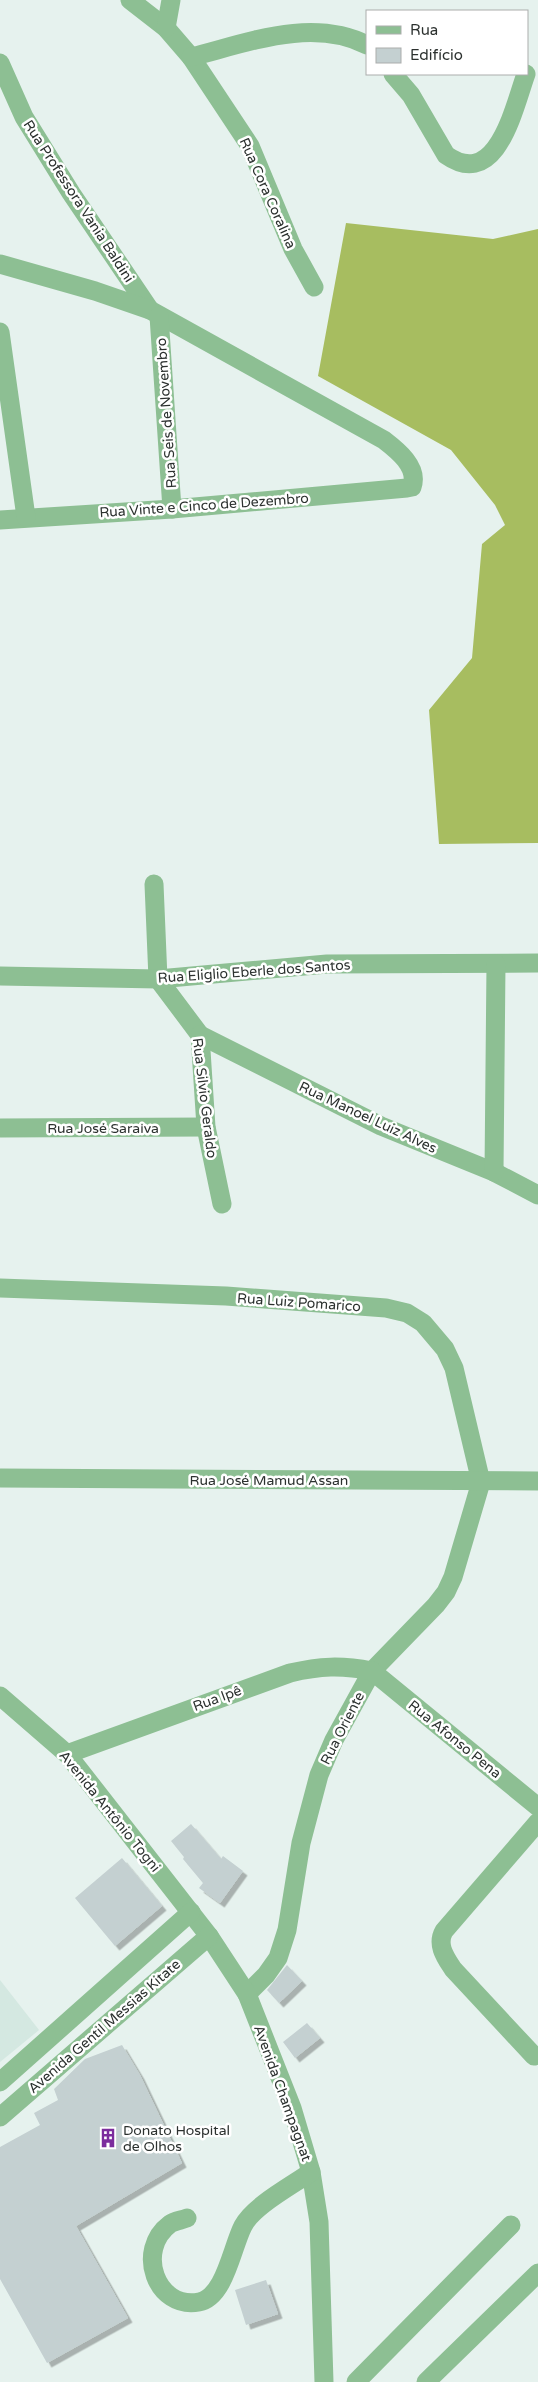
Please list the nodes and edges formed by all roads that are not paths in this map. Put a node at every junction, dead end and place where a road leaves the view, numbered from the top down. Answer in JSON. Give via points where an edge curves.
{"nodes":[{"id":1,"x":130,"y":0,"type":"edge"},
{"id":2,"x":171,"y":0,"type":"edge"},
{"id":3,"x":166,"y":28,"type":"junction"},
{"id":4,"x":366,"y":45,"type":"edge"},
{"id":5,"x":191,"y":58,"type":"junction"},
{"id":6,"x":0,"y":63,"type":"edge"},
{"id":7,"x":394,"y":75,"type":"edge"},
{"id":8,"x":525,"y":75,"type":"edge"},
{"id":9,"x":0,"y":264,"type":"edge"},
{"id":10,"x":314,"y":287,"type":"dead end"},
{"id":11,"x":155,"y":313,"type":"junction"},
{"id":12,"x":0,"y":332,"type":"edge"},
{"id":13,"x":172,"y":509,"type":"junction"},
{"id":14,"x":26,"y":517,"type":"junction"},
{"id":15,"x":0,"y":520,"type":"edge"},
{"id":16,"x":154,"y":884,"type":"dead end"},
{"id":17,"x":538,"y":963,"type":"edge"},
{"id":18,"x":496,"y":964,"type":"junction"},
{"id":19,"x":0,"y":976,"type":"edge"},
{"id":20,"x":158,"y":979,"type":"junction"},
{"id":21,"x":200,"y":1035,"type":"junction"},
{"id":22,"x":206,"y":1127,"type":"junction"},
{"id":23,"x":0,"y":1128,"type":"edge"},
{"id":24,"x":494,"y":1172,"type":"junction"},
{"id":25,"x":538,"y":1195,"type":"edge"},
{"id":26,"x":222,"y":1204,"type":"dead end"},
{"id":27,"x":0,"y":1288,"type":"edge"},
{"id":28,"x":0,"y":1478,"type":"edge"},
{"id":29,"x":538,"y":1481,"type":"edge"},
{"id":30,"x":481,"y":1482,"type":"junction"},
{"id":31,"x":372,"y":1671,"type":"junction"},
{"id":32,"x":0,"y":1696,"type":"edge"},
{"id":33,"x":66,"y":1754,"type":"junction"},
{"id":34,"x":538,"y":1807,"type":"edge"},
{"id":35,"x":538,"y":1822,"type":"edge"},
{"id":36,"x":191,"y":1912,"type":"junction"},
{"id":37,"x":209,"y":1936,"type":"junction"},
{"id":38,"x":247,"y":1994,"type":"junction"},
{"id":39,"x":27,"y":2057,"type":"junction"},
{"id":40,"x":537,"y":2057,"type":"edge"},
{"id":41,"x":44,"y":2078,"type":"junction"},
{"id":42,"x":0,"y":2082,"type":"edge"},
{"id":43,"x":0,"y":2117,"type":"edge"},
{"id":44,"x":311,"y":2172,"type":"junction"},
{"id":45,"x":187,"y":2218,"type":"dead end"},
{"id":46,"x":512,"y":2226,"type":"dead end"},
{"id":47,"x":538,"y":2273,"type":"edge"},
{"id":48,"x":324,"y":2382,"type":"edge"},
{"id":49,"x":356,"y":2382,"type":"edge"},
{"id":50,"x":426,"y":2382,"type":"edge"}],
"edges":[{"from":1,"to":3,"type":"street","name":"Rua Cora Coralina"},
{"from":2,"to":3,"type":"street"},
{"from":3,"to":5,"type":"street","name":"Rua Cora Coralina"},
{"from":4,"to":5,"type":"street","via":[[336,34],[301,33]]},
{"from":5,"to":10,"type":"street","name":"Rua Cora Coralina","via":[[250,146],[293,249]]},
{"from":6,"to":11,"type":"street","name":"Rua Professora Vania Baldini","via":[[30,125],[71,193]]},
{"from":7,"to":8,"type":"street","via":[[410,95],[446,155],[466,164],[478,163],[494,151],[506,130]]},
{"from":9,"to":11,"type":"street","via":[[95,291]]},
{"from":11,"to":13,"type":"street","name":"Rua Seis de Novembro"},
{"from":11,"to":13,"type":"street","name":"Rua Vinte e Cinco de Dezembro","via":[[384,440],[397,450],[412,470],[413,484],[407,488]]},
{"from":12,"to":14,"type":"street"},
{"from":13,"to":14,"type":"street","name":"Rua Vinte e Cinco de Dezembro"},
{"from":14,"to":15,"type":"street","name":"Rua Vinte e Cinco de Dezembro"},
{"from":16,"to":20,"type":"street"},
{"from":17,"to":18,"type":"street","name":"Rua Eliglio Eberle dos Santos"},
{"from":18,"to":20,"type":"street","name":"Rua Eliglio Eberle dos Santos","via":[[327,964]]},
{"from":18,"to":24,"type":"street"},
{"from":19,"to":20,"type":"street","name":"Rua Eliglio Eberle dos Santos"},
{"from":20,"to":21,"type":"street","name":"Rua Silvio Geraldo"},
{"from":21,"to":22,"type":"street","name":"Rua Silvio Geraldo"},
{"from":21,"to":24,"type":"street","name":"Rua Manoel Luiz Alves","via":[[381,1126]]},
{"from":22,"to":23,"type":"street","name":"Rua José Saraiva"},
{"from":22,"to":26,"type":"street","name":"Rua Silvio Geraldo"},
{"from":24,"to":25,"type":"street","name":"Rua Manoel Luiz Alves"},
{"from":27,"to":30,"type":"street","name":"Rua Luiz Pomarico","via":[[226,1296],[386,1308],[407,1313],[433,1332],[454,1368]]},
{"from":28,"to":30,"type":"street","name":"Rua José Mamud Assan"},
{"from":29,"to":30,"type":"street","name":"Rua José Mamud Assan"},
{"from":30,"to":31,"type":"street","name":"Rua Oriente","via":[[446,1592]]},
{"from":31,"to":33,"type":"street","name":"Rua Ipê","via":[[322,1666],[290,1673]]},
{"from":31,"to":34,"type":"street","name":"Rua Afonso Pena"},
{"from":31,"to":38,"type":"street","name":"Rua Oriente","via":[[334,1740],[319,1775],[301,1843],[288,1930],[278,1958]]},
{"from":32,"to":33,"type":"street","name":"Avenida Antônio Togni"},
{"from":33,"to":36,"type":"street","name":"Avenida Antônio Togni"},
{"from":35,"to":40,"type":"street","via":[[444,1931],[441,1943],[453,1969]]},
{"from":36,"to":37,"type":"street","name":"Avenida Champagnat"},
{"from":36,"to":39,"type":"street","name":"Avenida Gentil Messias Kitate"},
{"from":37,"to":38,"type":"street","name":"Avenida Champagnat"},
{"from":37,"to":41,"type":"street","name":"Avenida Gentil Messias Kitate"},
{"from":38,"to":44,"type":"street","name":"Avenida Champagnat","via":[[292,2108]]},
{"from":39,"to":41,"type":"street"},
{"from":39,"to":42,"type":"street","name":"Avenida Gentil Messias Kitate"},
{"from":41,"to":43,"type":"street","name":"Avenida Gentil Messias Kitate"},
{"from":44,"to":45,"type":"street","via":[[244,2224],[219,2287],[200,2302],[181,2302],[170,2297],[152,2269],[152,2247],[160,2235],[170,2224]]},
{"from":44,"to":48,"type":"street","name":"Avenida Champagnat","via":[[319,2222]]},
{"from":46,"to":49,"type":"street"},
{"from":47,"to":50,"type":"street"}]}
